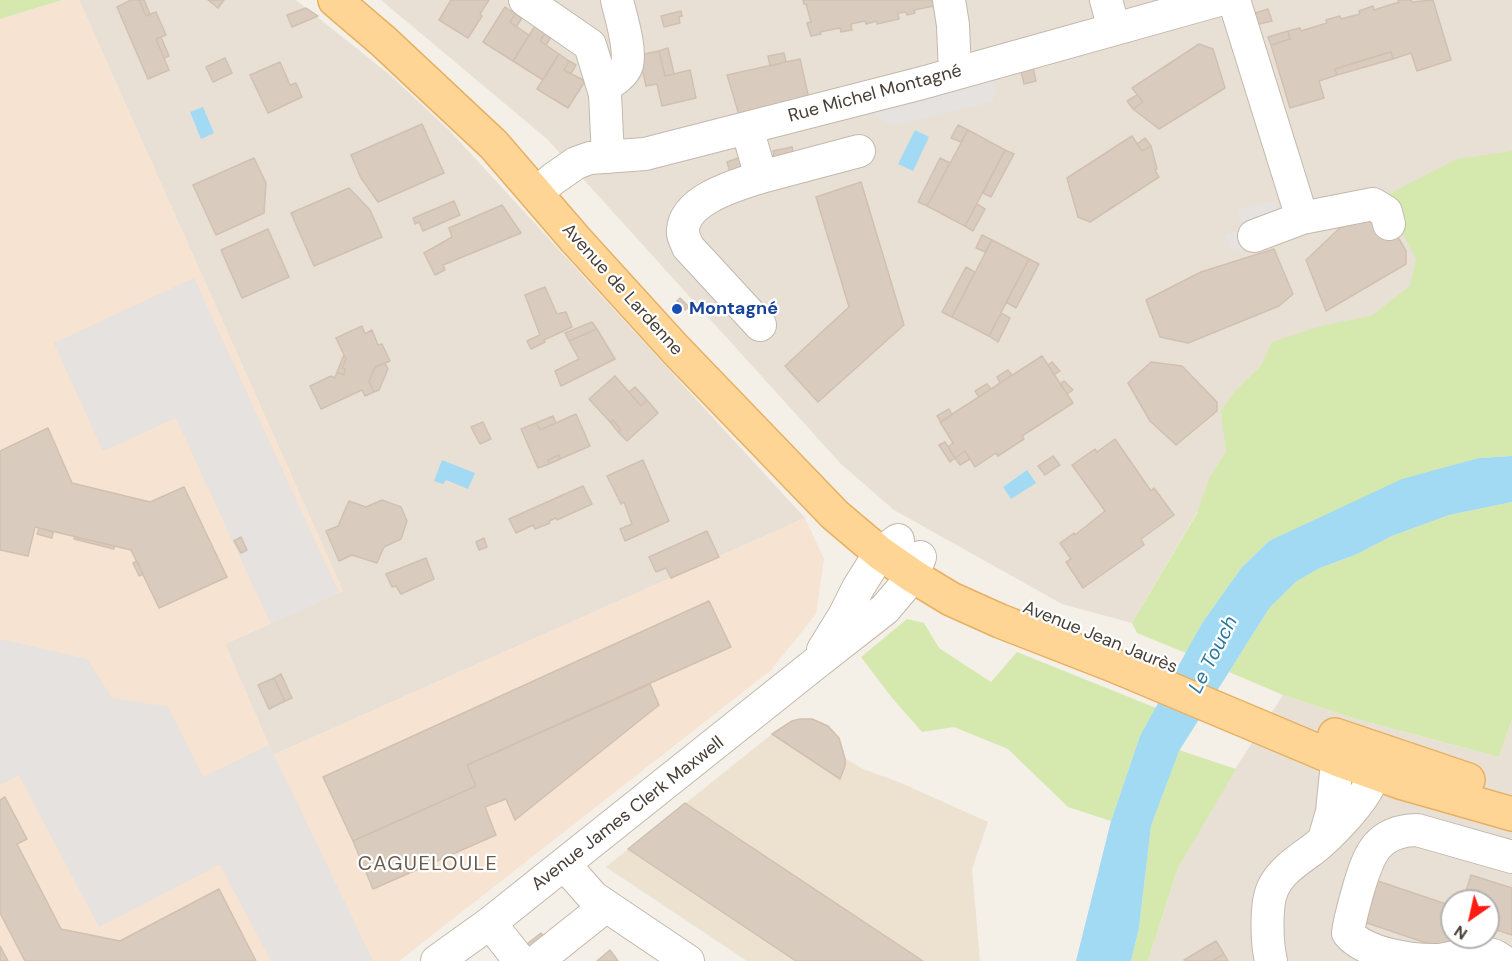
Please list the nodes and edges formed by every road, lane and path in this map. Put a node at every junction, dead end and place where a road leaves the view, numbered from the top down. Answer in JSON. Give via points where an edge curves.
{"nodes":[{"id":1,"x":335,"y":0,"type":"edge"},
{"id":2,"x":366,"y":0,"type":"edge"},
{"id":3,"x":525,"y":0,"type":"edge"},
{"id":4,"x":617,"y":0,"type":"edge"},
{"id":5,"x":949,"y":0,"type":"edge"},
{"id":6,"x":1219,"y":0,"type":"edge"},
{"id":7,"x":1234,"y":0,"type":"edge"},
{"id":8,"x":1110,"y":15,"type":"edge"},
{"id":9,"x":955,"y":74,"type":"junction"},
{"id":10,"x":603,"y":87,"type":"junction"},
{"id":11,"x":747,"y":128,"type":"junction"},
{"id":12,"x":859,"y":150,"type":"dead end"},
{"id":13,"x":608,"y":157,"type":"junction"},
{"id":14,"x":761,"y":177,"type":"junction"},
{"id":15,"x":545,"y":186,"type":"junction"},
{"id":16,"x":1302,"y":218,"type":"junction"},
{"id":17,"x":1389,"y":224,"type":"dead end"},
{"id":18,"x":1254,"y":236,"type":"dead end"},
{"id":19,"x":760,"y":325,"type":"dead end"},
{"id":20,"x":903,"y":556,"type":"junction"},
{"id":21,"x":1360,"y":756,"type":"junction"},
{"id":22,"x":1512,"y":794,"type":"edge"},
{"id":23,"x":1512,"y":814,"type":"edge"},
{"id":24,"x":1512,"y":857,"type":"edge"},
{"id":25,"x":564,"y":864,"type":"junction"},
{"id":26,"x":606,"y":906,"type":"junction"},
{"id":27,"x":490,"y":923,"type":"junction"},
{"id":28,"x":437,"y":961,"type":"edge"},
{"id":29,"x":520,"y":961,"type":"edge"},
{"id":30,"x":537,"y":961,"type":"edge"},
{"id":31,"x":688,"y":961,"type":"edge"},
{"id":32,"x":1271,"y":961,"type":"edge"},
{"id":33,"x":1503,"y":961,"type":"edge"}],
"edges":[{"from":1,"to":15,"type":"main road","name":"Avenue de Lardenne","via":[[494,145]]},
{"from":2,"to":15,"type":"main road","name":"Avenue de Lardenne","via":[[467,90]]},
{"from":3,"to":10,"type":"street","via":[[590,45]]},
{"from":4,"to":10,"type":"street","via":[[627,41],[627,66]]},
{"from":5,"to":9,"type":"street"},
{"from":6,"to":8,"type":"street","name":"Rue Michel Montagné"},
{"from":7,"to":16,"type":"street"},
{"from":8,"to":9,"type":"street","name":"Rue Michel Montagné"},
{"from":9,"to":11,"type":"street","name":"Rue Michel Montagné"},
{"from":10,"to":13,"type":"street"},
{"from":11,"to":13,"type":"street","name":"Rue Michel Montagné","via":[[645,154]]},
{"from":11,"to":14,"type":"street"},
{"from":12,"to":14,"type":"street"},
{"from":13,"to":15,"type":"street","name":"Rue Michel Montagné","via":[[576,163]]},
{"from":14,"to":19,"type":"street","via":[[715,192],[687,216],[682,231],[688,248]]},
{"from":15,"to":20,"type":"main road","name":"Avenue de Lardenne","via":[[575,239],[835,515]]},
{"from":16,"to":17,"type":"street","via":[[1373,204],[1386,212]]},
{"from":16,"to":18,"type":"street"},
{"from":20,"to":21,"type":"main road","name":"Avenue Jean Jaurès","via":[[961,603],[1135,663]]},
{"from":20,"to":25,"type":"street","name":"Avenue James Clerk Maxwell","via":[[885,609]]},
{"from":21,"to":22,"type":"main road","name":"Avenue Jean Jaurès"},
{"from":21,"to":23,"type":"main road","name":"Avenue Jean Jaurès"},
{"from":21,"to":32,"type":"street","via":[[1336,772],[1325,836],[1273,888],[1268,909]]},
{"from":24,"to":33,"type":"street","via":[[1417,830],[1402,830],[1378,844],[1368,858],[1348,933],[1363,945],[1407,959],[1438,961],[1481,952]]},
{"from":25,"to":26,"type":"street","via":[[592,897]]},
{"from":25,"to":27,"type":"street","name":"Avenue James Clerk Maxwell"},
{"from":26,"to":30,"type":"street"},
{"from":26,"to":31,"type":"street"},
{"from":27,"to":28,"type":"street","name":"Avenue James Clerk Maxwell"},
{"from":27,"to":29,"type":"street"}]}
